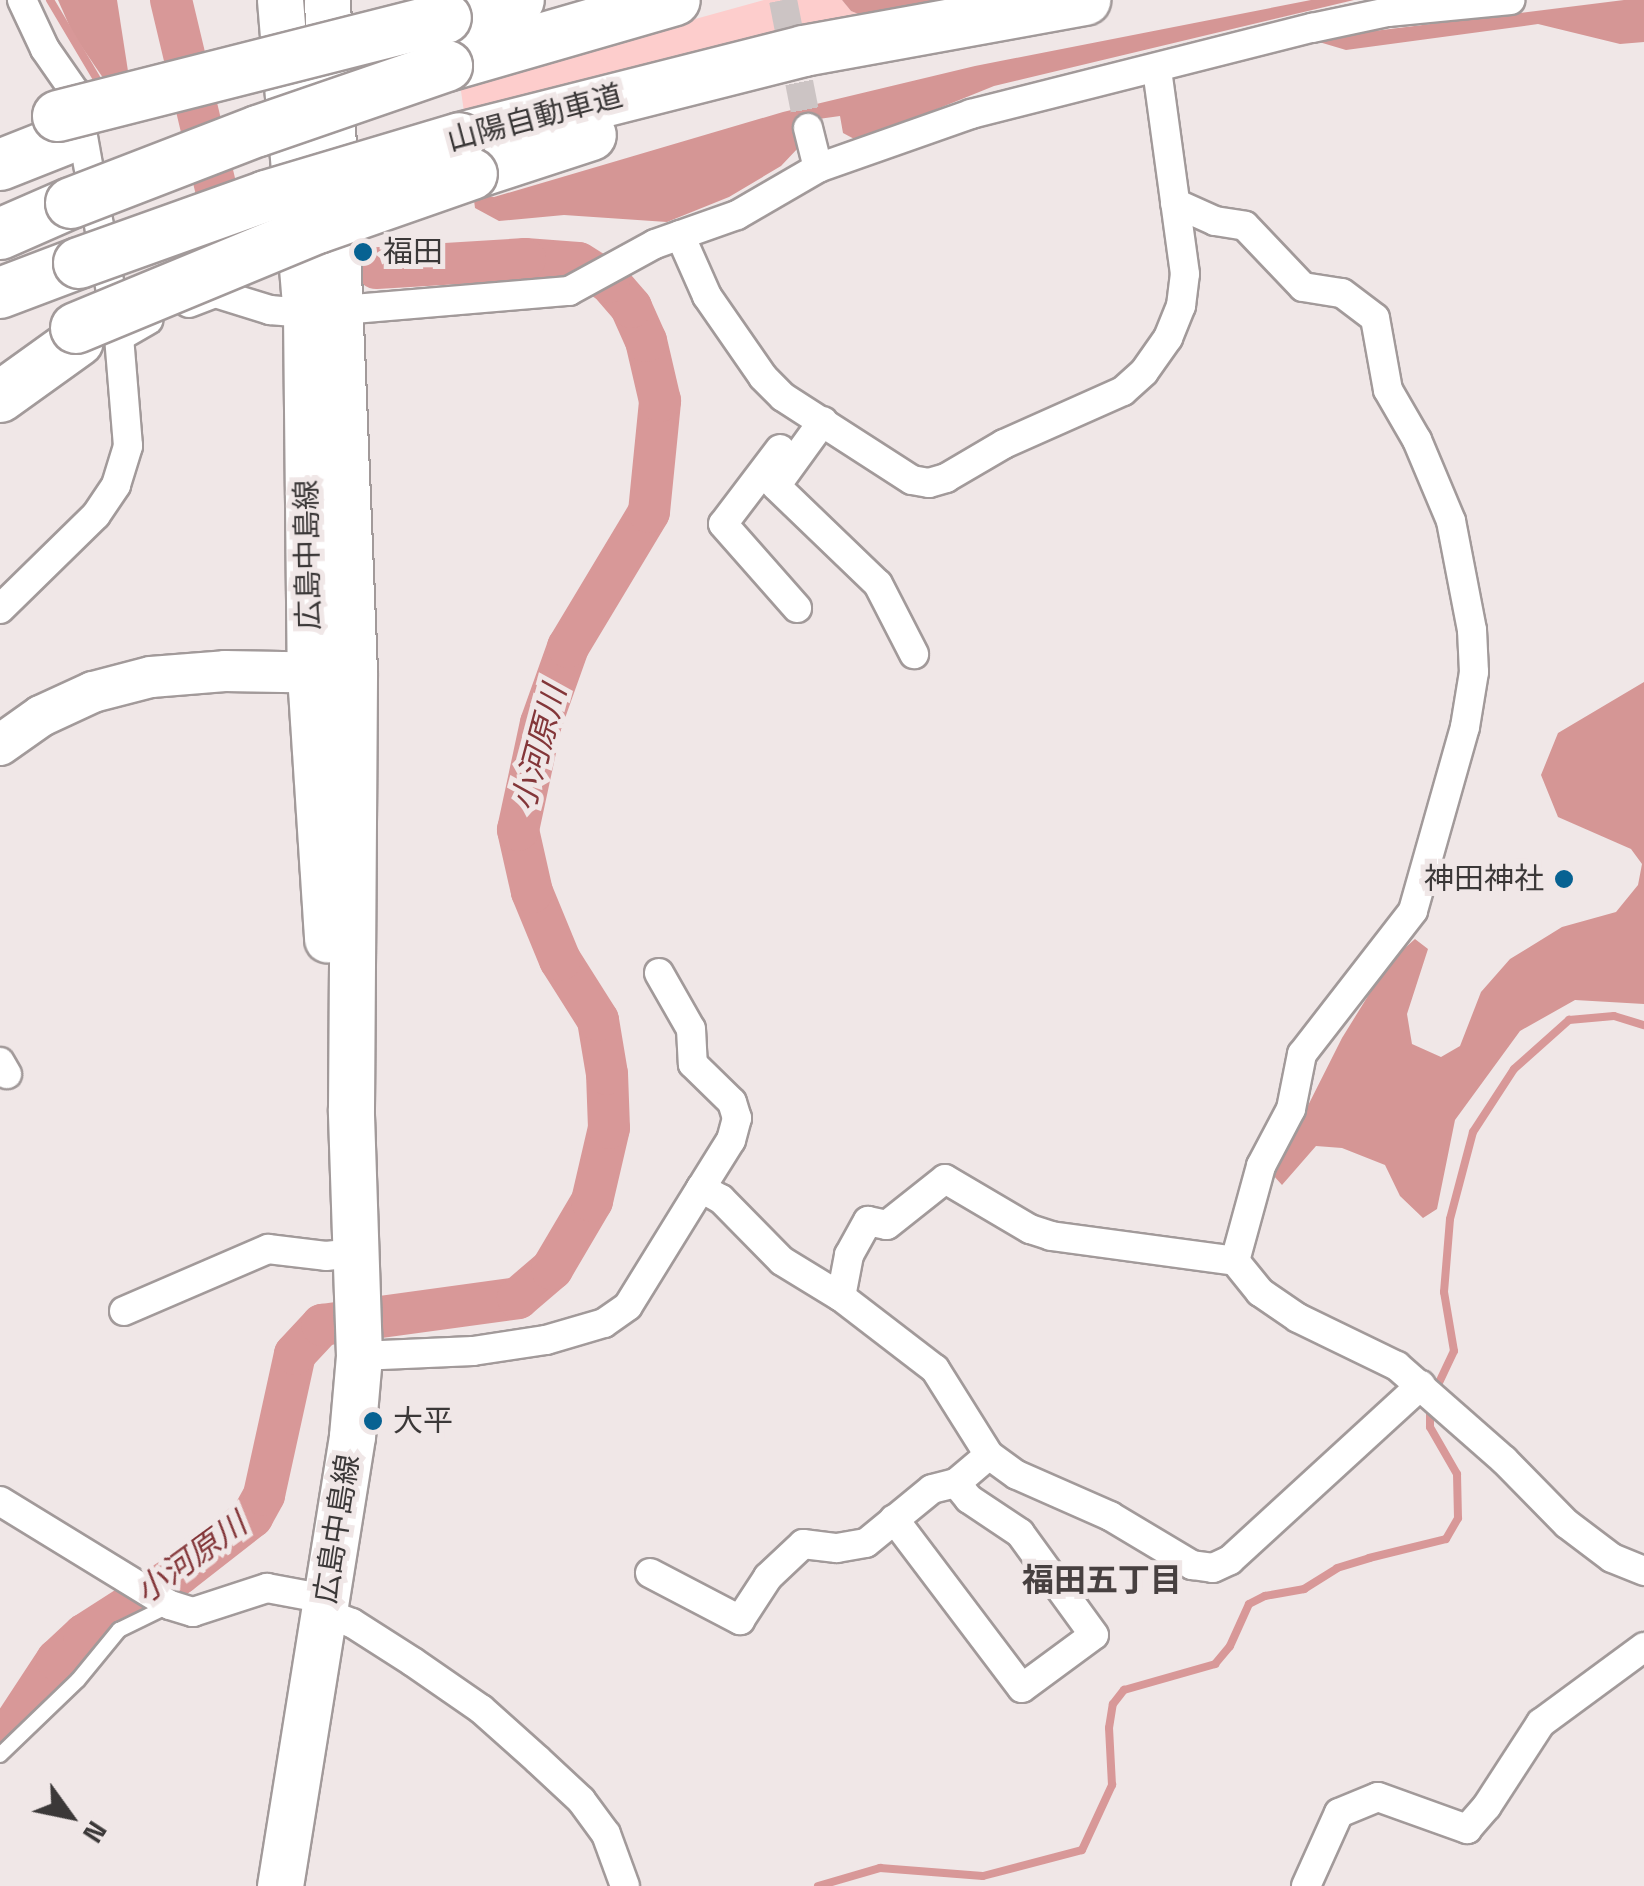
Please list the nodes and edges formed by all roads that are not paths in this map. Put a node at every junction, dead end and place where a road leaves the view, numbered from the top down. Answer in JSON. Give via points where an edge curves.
{"nodes":[{"id":1,"x":22,"y":0,"type":"edge"},
{"id":2,"x":280,"y":0,"type":"edge"},
{"id":3,"x":519,"y":0,"type":"edge"},
{"id":4,"x":674,"y":0,"type":"edge"},
{"id":5,"x":1085,"y":0,"type":"edge"},
{"id":6,"x":1510,"y":0,"type":"edge"},
{"id":7,"x":321,"y":25,"type":"edge"},
{"id":8,"x":439,"y":28,"type":"edge"},
{"id":9,"x":1157,"y":70,"type":"junction"},
{"id":10,"x":0,"y":126,"type":"edge"},
{"id":11,"x":60,"y":128,"type":"junction"},
{"id":12,"x":808,"y":128,"type":"tunnel mouth"},
{"id":13,"x":466,"y":156,"type":"junction"},
{"id":14,"x":0,"y":164,"type":"edge"},
{"id":15,"x":818,"y":168,"type":"junction"},
{"id":16,"x":1175,"y":203,"type":"junction"},
{"id":17,"x":0,"y":234,"type":"edge"},
{"id":18,"x":667,"y":240,"type":"junction"},
{"id":19,"x":0,"y":294,"type":"edge"},
{"id":20,"x":324,"y":311,"type":"junction"},
{"id":21,"x":91,"y":335,"type":"junction"},
{"id":22,"x":0,"y":364,"type":"edge"},
{"id":23,"x":0,"y":396,"type":"edge"},
{"id":24,"x":816,"y":417,"type":"junction"},
{"id":25,"x":797,"y":608,"type":"dead end"},
{"id":26,"x":0,"y":609,"type":"edge"},
{"id":27,"x":914,"y":654,"type":"dead end"},
{"id":28,"x":332,"y":673,"type":"junction"},
{"id":29,"x":0,"y":744,"type":"edge"},
{"id":30,"x":658,"y":973,"type":"dead end"},
{"id":31,"x":701,"y":1188,"type":"junction"},
{"id":32,"x":1235,"y":1260,"type":"junction"},
{"id":33,"x":358,"y":1266,"type":"junction"},
{"id":34,"x":841,"y":1297,"type":"junction"},
{"id":35,"x":124,"y":1312,"type":"dead end"},
{"id":36,"x":359,"y":1349,"type":"junction"},
{"id":37,"x":1421,"y":1385,"type":"junction"},
{"id":38,"x":989,"y":1454,"type":"junction"},
{"id":39,"x":956,"y":1483,"type":"junction"},
{"id":40,"x":0,"y":1501,"type":"edge"},
{"id":41,"x":894,"y":1520,"type":"junction"},
{"id":42,"x":1644,"y":1571,"type":"edge"},
{"id":43,"x":650,"y":1573,"type":"dead end"},
{"id":44,"x":166,"y":1603,"type":"junction"},
{"id":45,"x":325,"y":1605,"type":"junction"},
{"id":46,"x":1644,"y":1647,"type":"edge"},
{"id":47,"x":0,"y":1754,"type":"edge"},
{"id":48,"x":280,"y":1886,"type":"edge"},
{"id":49,"x":625,"y":1886,"type":"edge"},
{"id":50,"x":1306,"y":1886,"type":"edge"}],
"edges":[{"from":1,"to":21,"type":"street","via":[[74,92]]},
{"from":2,"to":20,"type":"main road","name":"広島中島線"},
{"from":3,"to":8,"type":"highway"},
{"from":4,"to":8,"type":"highway"},
{"from":5,"to":13,"type":"highway","name":"山陽自動車道","via":[[804,52]]},
{"from":6,"to":9,"type":"street","via":[[1388,12]]},
{"from":7,"to":8,"type":"highway","bridge":true},
{"from":7,"to":11,"type":"highway","bridge":true},
{"from":7,"to":20,"type":"main road","name":"広島中島線"},
{"from":8,"to":17,"type":"highway","bridge":true,"via":[[258,131]]},
{"from":9,"to":15,"type":"street","via":[[972,114]]},
{"from":9,"to":16,"type":"street"},
{"from":10,"to":11,"type":"highway"},
{"from":11,"to":14,"type":"highway"},
{"from":12,"to":15,"type":"street"},
{"from":13,"to":19,"type":"highway","name":"山陽自動車道","bridge":true,"via":[[266,196]]},
{"from":13,"to":21,"type":"highway","bridge":true,"via":[[318,228],[169,288]]},
{"from":15,"to":18,"type":"street","via":[[737,215]]},
{"from":16,"to":24,"type":"street","via":[[1185,274],[1181,306],[1168,338],[1122,391],[928,483],[912,480]]},
{"from":16,"to":32,"type":"street","via":[[1245,226],[1304,286],[1342,293],[1375,318],[1388,390],[1418,440],[1451,521],[1472,630],[1465,728],[1413,912],[1302,1054],[1291,1109],[1261,1166]]},
{"from":18,"to":20,"type":"street","via":[[568,291]]},
{"from":18,"to":24,"type":"street","via":[[763,378]]},
{"from":20,"to":21,"type":"street","via":[[270,310],[215,294]]},
{"from":20,"to":28,"type":"main road","name":"広島中島線"},
{"from":21,"to":22,"type":"highway"},
{"from":21,"to":23,"type":"highway"},
{"from":21,"to":26,"type":"street","via":[[128,446],[116,485],[96,515]]},
{"from":24,"to":25,"type":"street","via":[[723,524]]},
{"from":24,"to":27,"type":"street","via":[[776,486],[878,584]]},
{"from":28,"to":29,"type":"street","via":[[151,677],[92,692]]},
{"from":28,"to":33,"type":"main road","name":"広島中島線","via":[[322,896],[351,1109]]},
{"from":30,"to":31,"type":"street","via":[[691,1028],[693,1064],[732,1102],[737,1118]]},
{"from":31,"to":34,"type":"street","via":[[782,1262]]},
{"from":31,"to":36,"type":"street","via":[[628,1306],[604,1323],[473,1351]]},
{"from":32,"to":34,"type":"street","via":[[1051,1236],[946,1179],[887,1225],[868,1222],[850,1255]]},
{"from":32,"to":37,"type":"street","via":[[1260,1292],[1298,1318],[1362,1346]]},
{"from":33,"to":35,"type":"street","via":[[268,1248]]},
{"from":33,"to":36,"type":"main road","name":"広島中島線"},
{"from":34,"to":38,"type":"street","via":[[935,1369]]},
{"from":36,"to":45,"type":"main road","name":"広島中島線"},
{"from":37,"to":38,"type":"street","via":[[1230,1560],[1213,1568],[1192,1566]]},
{"from":37,"to":42,"type":"street","via":[[1566,1524],[1612,1558]]},
{"from":38,"to":39,"type":"street"},
{"from":39,"to":41,"type":"street","via":[[932,1489]]},
{"from":39,"to":41,"type":"street","via":[[1020,1534],[1094,1635],[1022,1688]]},
{"from":40,"to":44,"type":"street"},
{"from":41,"to":43,"type":"street","via":[[866,1542],[837,1548],[803,1544],[768,1577],[740,1620]]},
{"from":44,"to":45,"type":"street","via":[[192,1612],[268,1588]]},
{"from":44,"to":47,"type":"lane","via":[[119,1630],[78,1680]]},
{"from":45,"to":48,"type":"main road","name":"広島中島線"},
{"from":45,"to":49,"type":"street","via":[[481,1708],[581,1800],[606,1834]]},
{"from":46,"to":50,"type":"street","via":[[1542,1723],[1467,1829],[1378,1797],[1338,1813]]}]}
